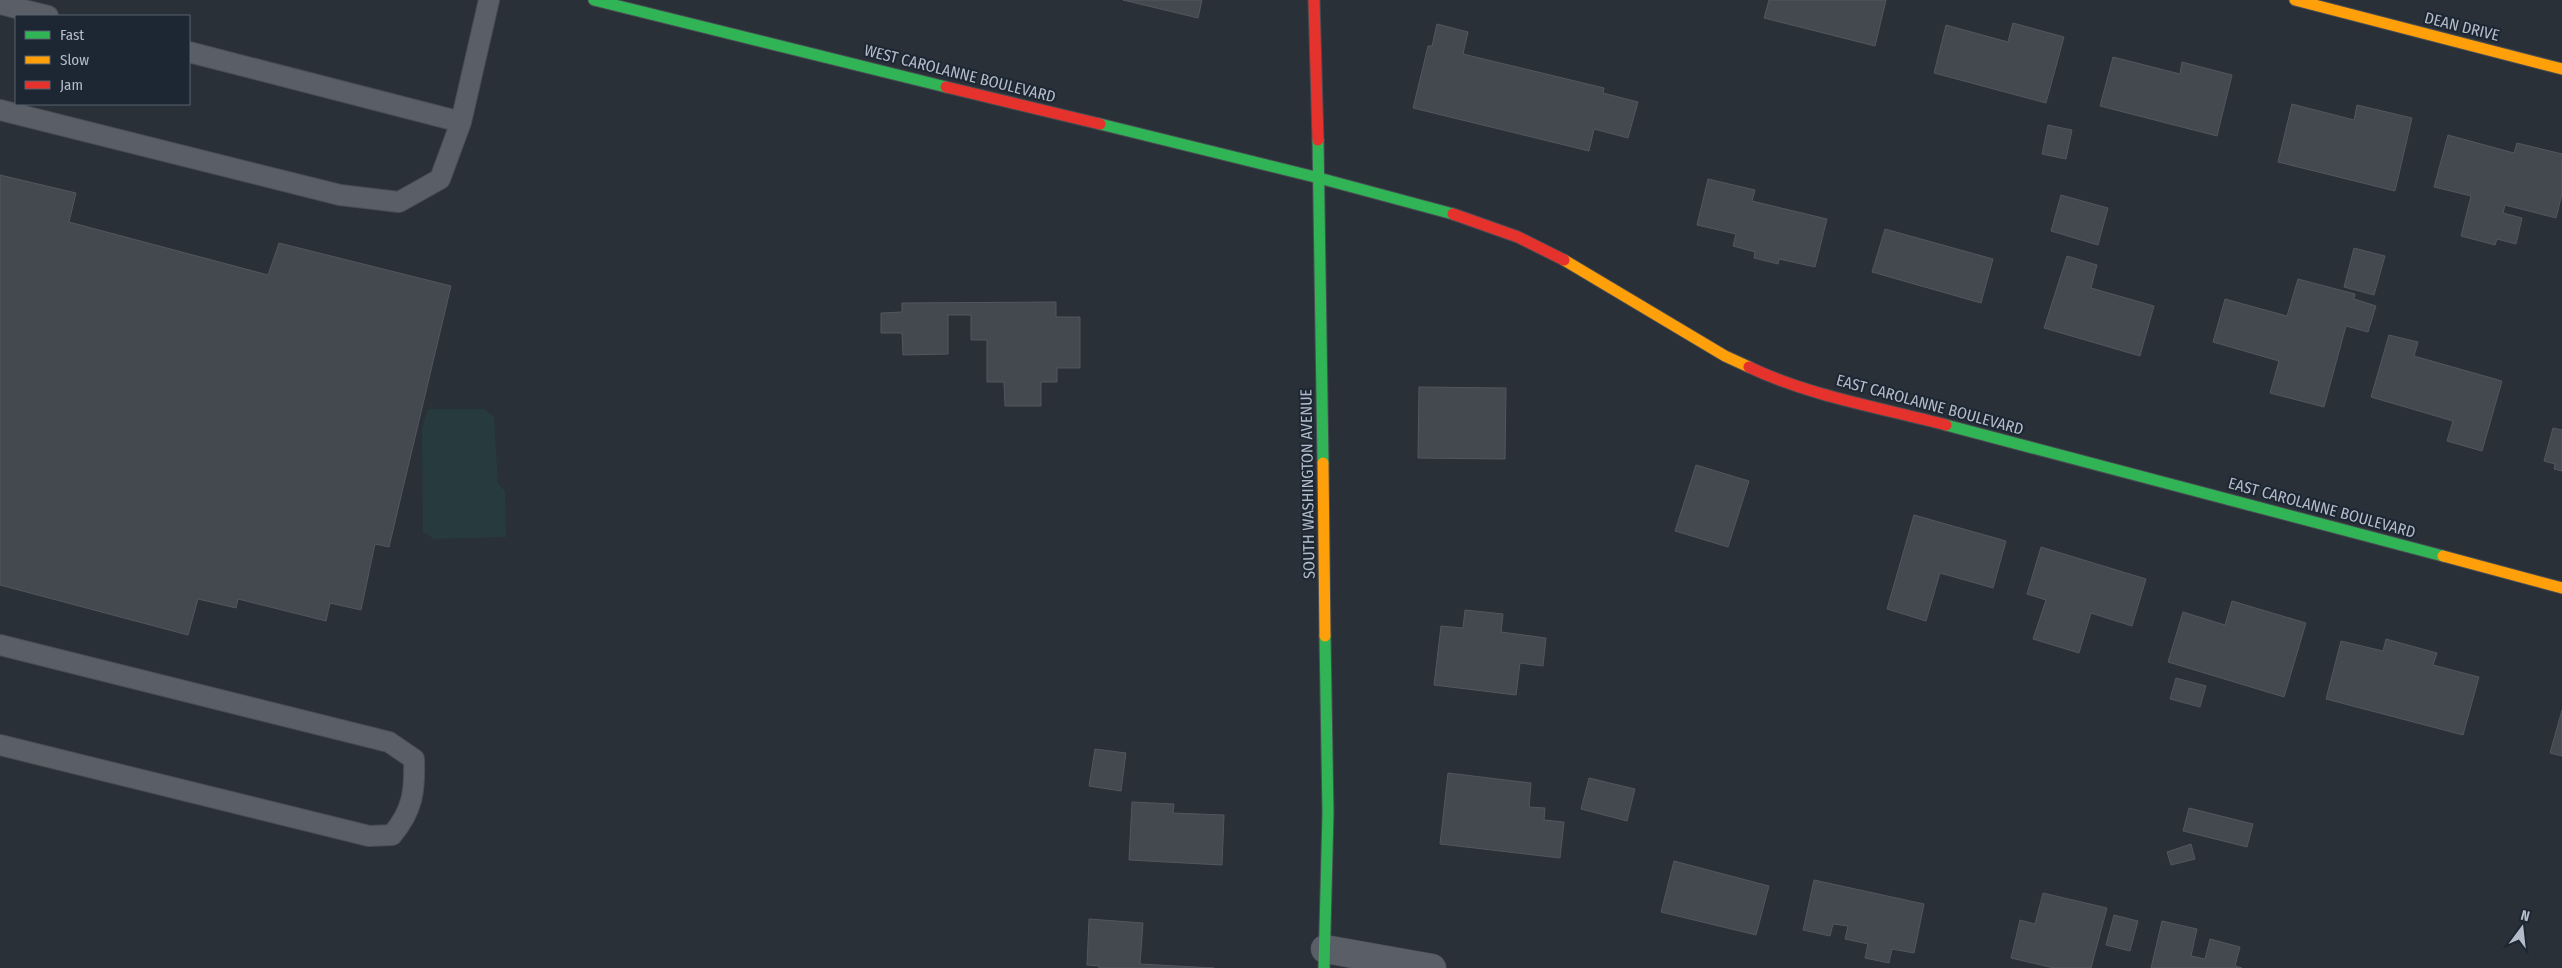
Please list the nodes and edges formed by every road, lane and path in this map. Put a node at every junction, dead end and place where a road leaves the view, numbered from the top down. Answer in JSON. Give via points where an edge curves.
{"nodes":[{"id":1,"x":489,"y":0,"type":"edge"},
{"id":2,"x":594,"y":0,"type":"edge"},
{"id":3,"x":1314,"y":0,"type":"edge"},
{"id":4,"x":2295,"y":0,"type":"edge"},
{"id":5,"x":0,"y":4,"type":"edge"},
{"id":6,"x":44,"y":15,"type":"edge"},
{"id":7,"x":190,"y":52,"type":"edge"},
{"id":8,"x":2562,"y":69,"type":"edge"},
{"id":9,"x":0,"y":110,"type":"edge"},
{"id":10,"x":461,"y":122,"type":"junction"},
{"id":11,"x":1319,"y":178,"type":"junction"},
{"id":12,"x":2562,"y":588,"type":"edge"},
{"id":13,"x":0,"y":645,"type":"edge"},
{"id":14,"x":0,"y":745,"type":"edge"},
{"id":15,"x":1325,"y":958,"type":"edge"},
{"id":16,"x":1432,"y":968,"type":"edge"}],
"edges":[{"from":1,"to":10,"type":"lane"},
{"from":2,"to":11,"type":"street","name":"WEST CAROLANNE BOULEVARD"},
{"from":3,"to":11,"type":"street","name":"SOUTH WASHINGTON AVENUE"},
{"from":4,"to":8,"type":"street","name":"DEAN DRIVE"},
{"from":5,"to":6,"type":"lane"},
{"from":7,"to":10,"type":"lane"},
{"from":9,"to":10,"type":"lane","via":[[340,195],[398,202],[440,180]]},
{"from":11,"to":12,"type":"street","name":"EAST CAROLANNE BOULEVARD","via":[[1470,219],[1518,237],[1725,356],[1769,377]]},
{"from":11,"to":15,"type":"street","name":"SOUTH WASHINGTON AVENUE","via":[[1328,814]]},
{"from":13,"to":14,"type":"lane","via":[[389,742],[414,759],[415,790],[405,820],[392,835],[370,836]]},
{"from":15,"to":16,"type":"street"}]}
